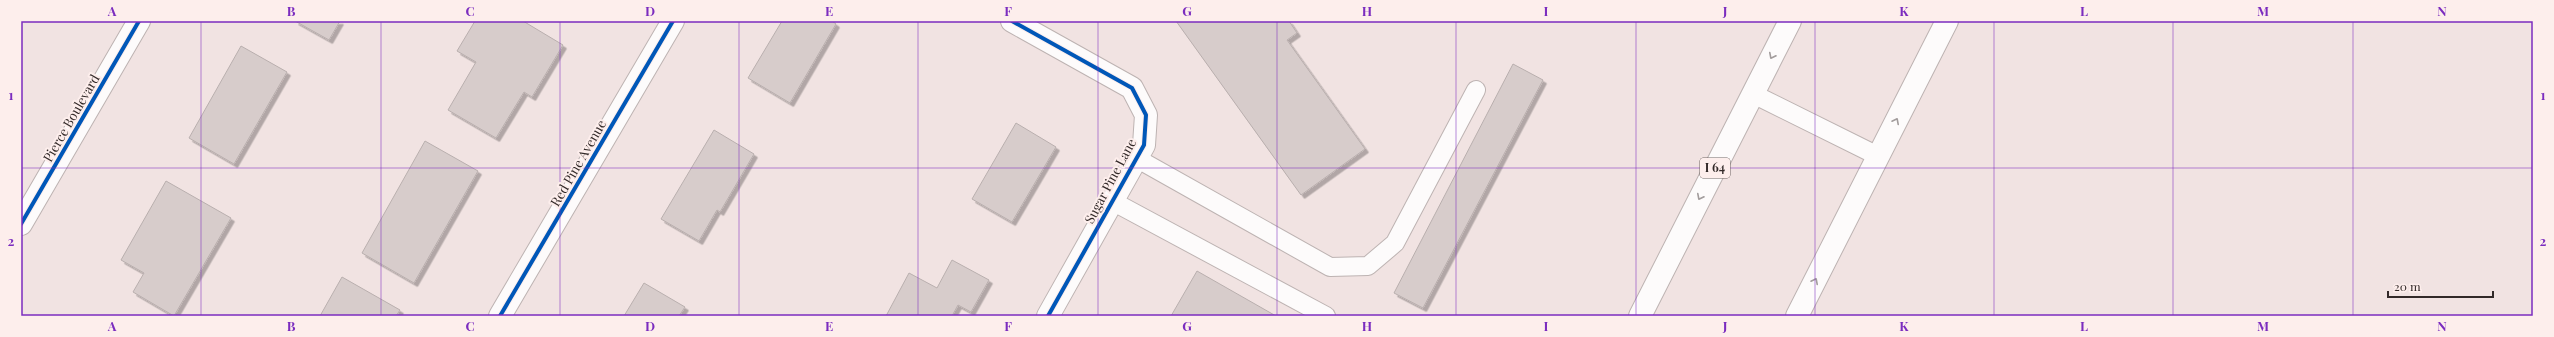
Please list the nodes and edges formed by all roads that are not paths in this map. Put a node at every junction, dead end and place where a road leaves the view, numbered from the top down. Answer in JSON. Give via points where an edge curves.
{"nodes":[{"id":1,"x":139,"y":21,"type":"edge"},
{"id":2,"x":673,"y":21,"type":"edge"},
{"id":3,"x":1012,"y":21,"type":"edge"},
{"id":4,"x":1790,"y":21,"type":"edge"},
{"id":5,"x":1947,"y":21,"type":"edge"},
{"id":6,"x":1476,"y":90,"type":"dead end"},
{"id":7,"x":1753,"y":94,"type":"junction"},
{"id":8,"x":1878,"y":156,"type":"junction"},
{"id":9,"x":1136,"y":158,"type":"junction"},
{"id":10,"x":1112,"y":201,"type":"junction"},
{"id":11,"x":21,"y":224,"type":"edge"},
{"id":12,"x":500,"y":316,"type":"edge"},
{"id":13,"x":1048,"y":316,"type":"edge"},
{"id":14,"x":1326,"y":316,"type":"edge"},
{"id":15,"x":1640,"y":316,"type":"edge"},
{"id":16,"x":1797,"y":316,"type":"edge"}],
"edges":[{"from":1,"to":11,"type":"main road","name":"Pierce Boulevard"},
{"from":2,"to":12,"type":"main road","name":"Red Pine Avenue"},
{"from":3,"to":9,"type":"main road","name":"Sugar Pine Lane","via":[[1132,88],[1146,115],[1144,145]]},
{"from":4,"to":7,"type":"main road","number":"I 64","one_way":true},
{"from":8,"to":5,"type":"main road","one_way":true},
{"from":6,"to":9,"type":"lane","via":[[1394,242],[1368,266],[1330,267]]},
{"from":7,"to":8,"type":"lane"},
{"from":7,"to":15,"type":"main road","number":"I 64","one_way":true},
{"from":16,"to":8,"type":"main road","one_way":true},
{"from":9,"to":10,"type":"main road","name":"Sugar Pine Lane"},
{"from":10,"to":13,"type":"main road","name":"Sugar Pine Lane"},
{"from":10,"to":14,"type":"lane"}]}
